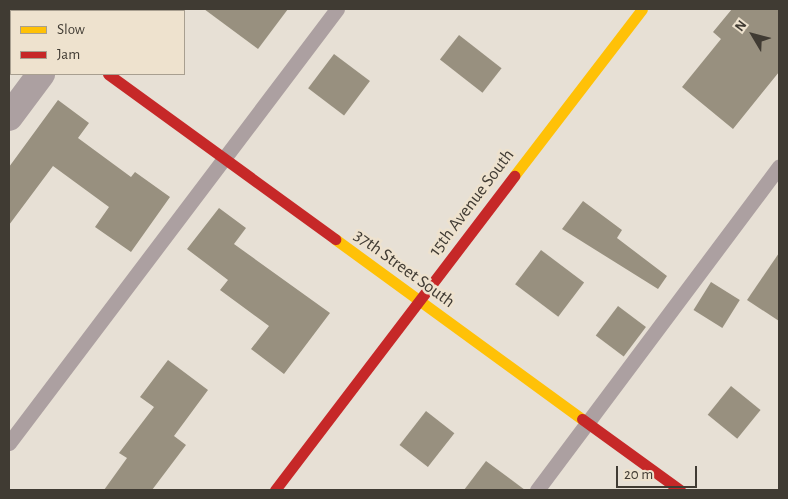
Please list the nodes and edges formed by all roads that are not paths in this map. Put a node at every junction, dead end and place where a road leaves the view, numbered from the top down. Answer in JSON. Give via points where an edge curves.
{"nodes":[{"id":1,"x":337,"y":9,"type":"edge"},
{"id":2,"x":642,"y":9,"type":"edge"},
{"id":3,"x":40,"y":75,"type":"edge"},
{"id":4,"x":109,"y":75,"type":"edge"},
{"id":5,"x":9,"y":117,"type":"edge"},
{"id":6,"x":224,"y":159,"type":"junction"},
{"id":7,"x":779,"y":166,"type":"edge"},
{"id":8,"x":419,"y":302,"type":"junction"},
{"id":9,"x":587,"y":423,"type":"junction"},
{"id":10,"x":9,"y":442,"type":"edge"},
{"id":11,"x":275,"y":490,"type":"edge"},
{"id":12,"x":537,"y":490,"type":"edge"},
{"id":13,"x":680,"y":490,"type":"edge"}],
"edges":[{"from":1,"to":6,"type":"lane"},
{"from":2,"to":8,"type":"street","name":"15th Avenue South"},
{"from":3,"to":5,"type":"street"},
{"from":4,"to":6,"type":"street","name":"37th Street South"},
{"from":6,"to":8,"type":"street","name":"37th Street South"},
{"from":6,"to":10,"type":"lane"},
{"from":7,"to":9,"type":"lane"},
{"from":8,"to":9,"type":"street","name":"37th Street South"},
{"from":8,"to":11,"type":"street","name":"15th Avenue South"},
{"from":9,"to":12,"type":"lane"},
{"from":9,"to":13,"type":"street","name":"37th Street South"}]}
